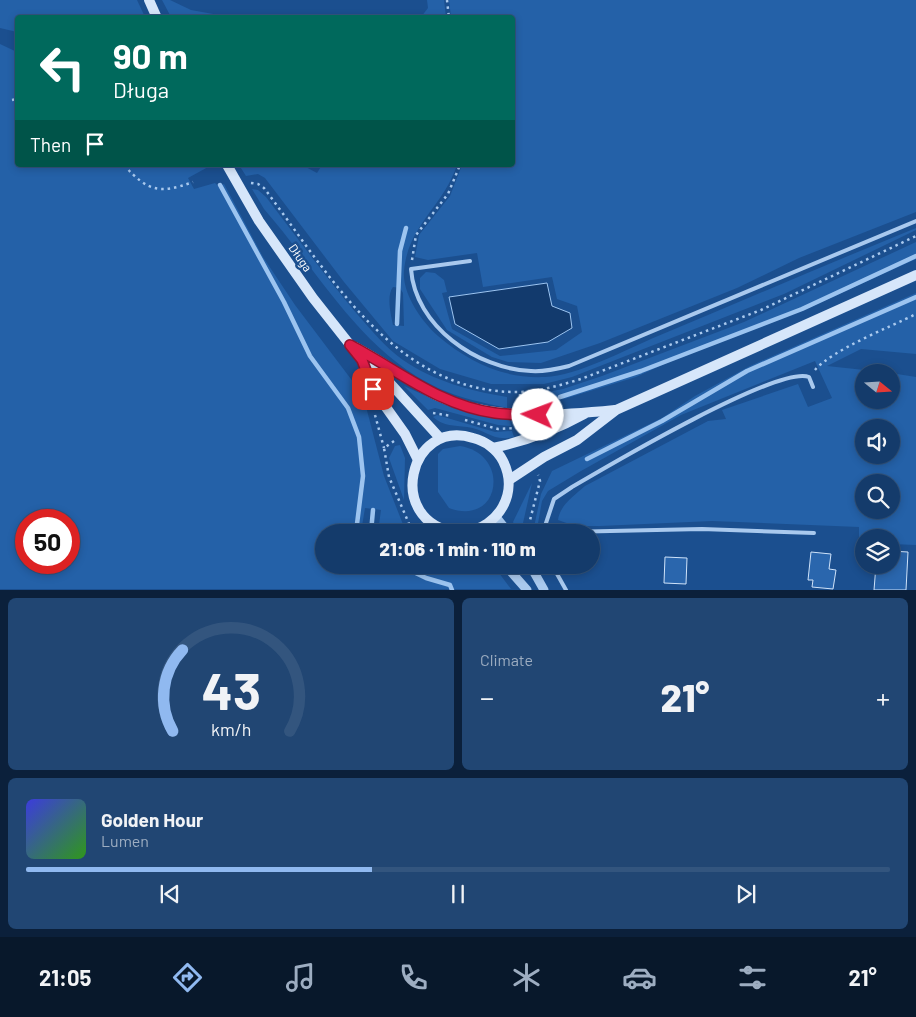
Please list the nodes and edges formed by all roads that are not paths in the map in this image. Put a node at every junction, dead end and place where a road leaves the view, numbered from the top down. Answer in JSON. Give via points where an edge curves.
{"nodes":[{"id":1,"x":149,"y":0,"type":"edge"},
{"id":2,"x":156,"y":15,"type":"edge"},
{"id":3,"x":228,"y":167,"type":"edge"},
{"id":4,"x":916,"y":221,"type":"edge"},
{"id":5,"x":470,"y":261,"type":"dead end"},
{"id":6,"x":916,"y":275,"type":"edge"},
{"id":7,"x":350,"y":345,"type":"junction"},
{"id":8,"x":362,"y":360,"type":"junction"},
{"id":9,"x":813,"y":387,"type":"dead end"},
{"id":10,"x":616,"y":410,"type":"junction"},
{"id":11,"x":585,"y":413,"type":"junction"},
{"id":12,"x":440,"y":438,"type":"junction"},
{"id":13,"x":493,"y":448,"type":"junction"},
{"id":14,"x":418,"y":460,"type":"junction"},
{"id":15,"x":509,"y":480,"type":"junction"},
{"id":16,"x":496,"y":517,"type":"junction"},
{"id":17,"x":431,"y":524,"type":"edge"},
{"id":18,"x":488,"y":524,"type":"edge"},
{"id":19,"x":502,"y":524,"type":"edge"},
{"id":20,"x":546,"y":524,"type":"edge"},
{"id":21,"x":600,"y":531,"type":"edge"},
{"id":22,"x":814,"y":533,"type":"dead end"},
{"id":23,"x":513,"y":574,"type":"edge"},
{"id":24,"x":535,"y":574,"type":"edge"},
{"id":25,"x":557,"y":574,"type":"edge"},
{"id":26,"x":527,"y":590,"type":"edge"},
{"id":27,"x":544,"y":590,"type":"edge"},
{"id":28,"x":566,"y":590,"type":"edge"}],
"edges":[{"from":1,"to":2,"type":"main road"},
{"from":3,"to":7,"type":"main road","name":"Długa","via":[[259,221]]},
{"from":4,"to":5,"type":"lane","via":[[569,366],[552,370],[506,368],[483,359],[443,333],[431,318],[420,301],[411,269]]},
{"from":6,"to":10,"type":"main road"},
{"from":7,"to":8,"type":"main road","name":"Długa"},
{"from":7,"to":11,"type":"main road","via":[[420,386],[473,408],[495,413]]},
{"from":8,"to":12,"type":"main road","name":"Długa","via":[[389,382]]},
{"from":8,"to":14,"type":"main road","name":"Długa","via":[[373,389]]},
{"from":9,"to":20,"type":"lane","via":[[809,377],[804,375],[786,379],[696,416],[554,499]]},
{"from":10,"to":11,"type":"main road"},
{"from":10,"to":15,"type":"main road","via":[[577,440]]},
{"from":11,"to":13,"type":"main road","via":[[525,441]]},
{"from":12,"to":13,"type":"main road","via":[[467,436]]},
{"from":12,"to":14,"type":"main road"},
{"from":13,"to":15,"type":"main road","via":[[504,463]]},
{"from":14,"to":17,"type":"main road","via":[[411,486],[417,507]]},
{"from":15,"to":16,"type":"main road","via":[[504,506]]},
{"from":16,"to":18,"type":"main road"},
{"from":16,"to":19,"type":"street"},
{"from":21,"to":22,"type":"lane","via":[[702,529]]},
{"from":23,"to":26,"type":"street"},
{"from":24,"to":27,"type":"street"},
{"from":25,"to":28,"type":"lane"}]}
